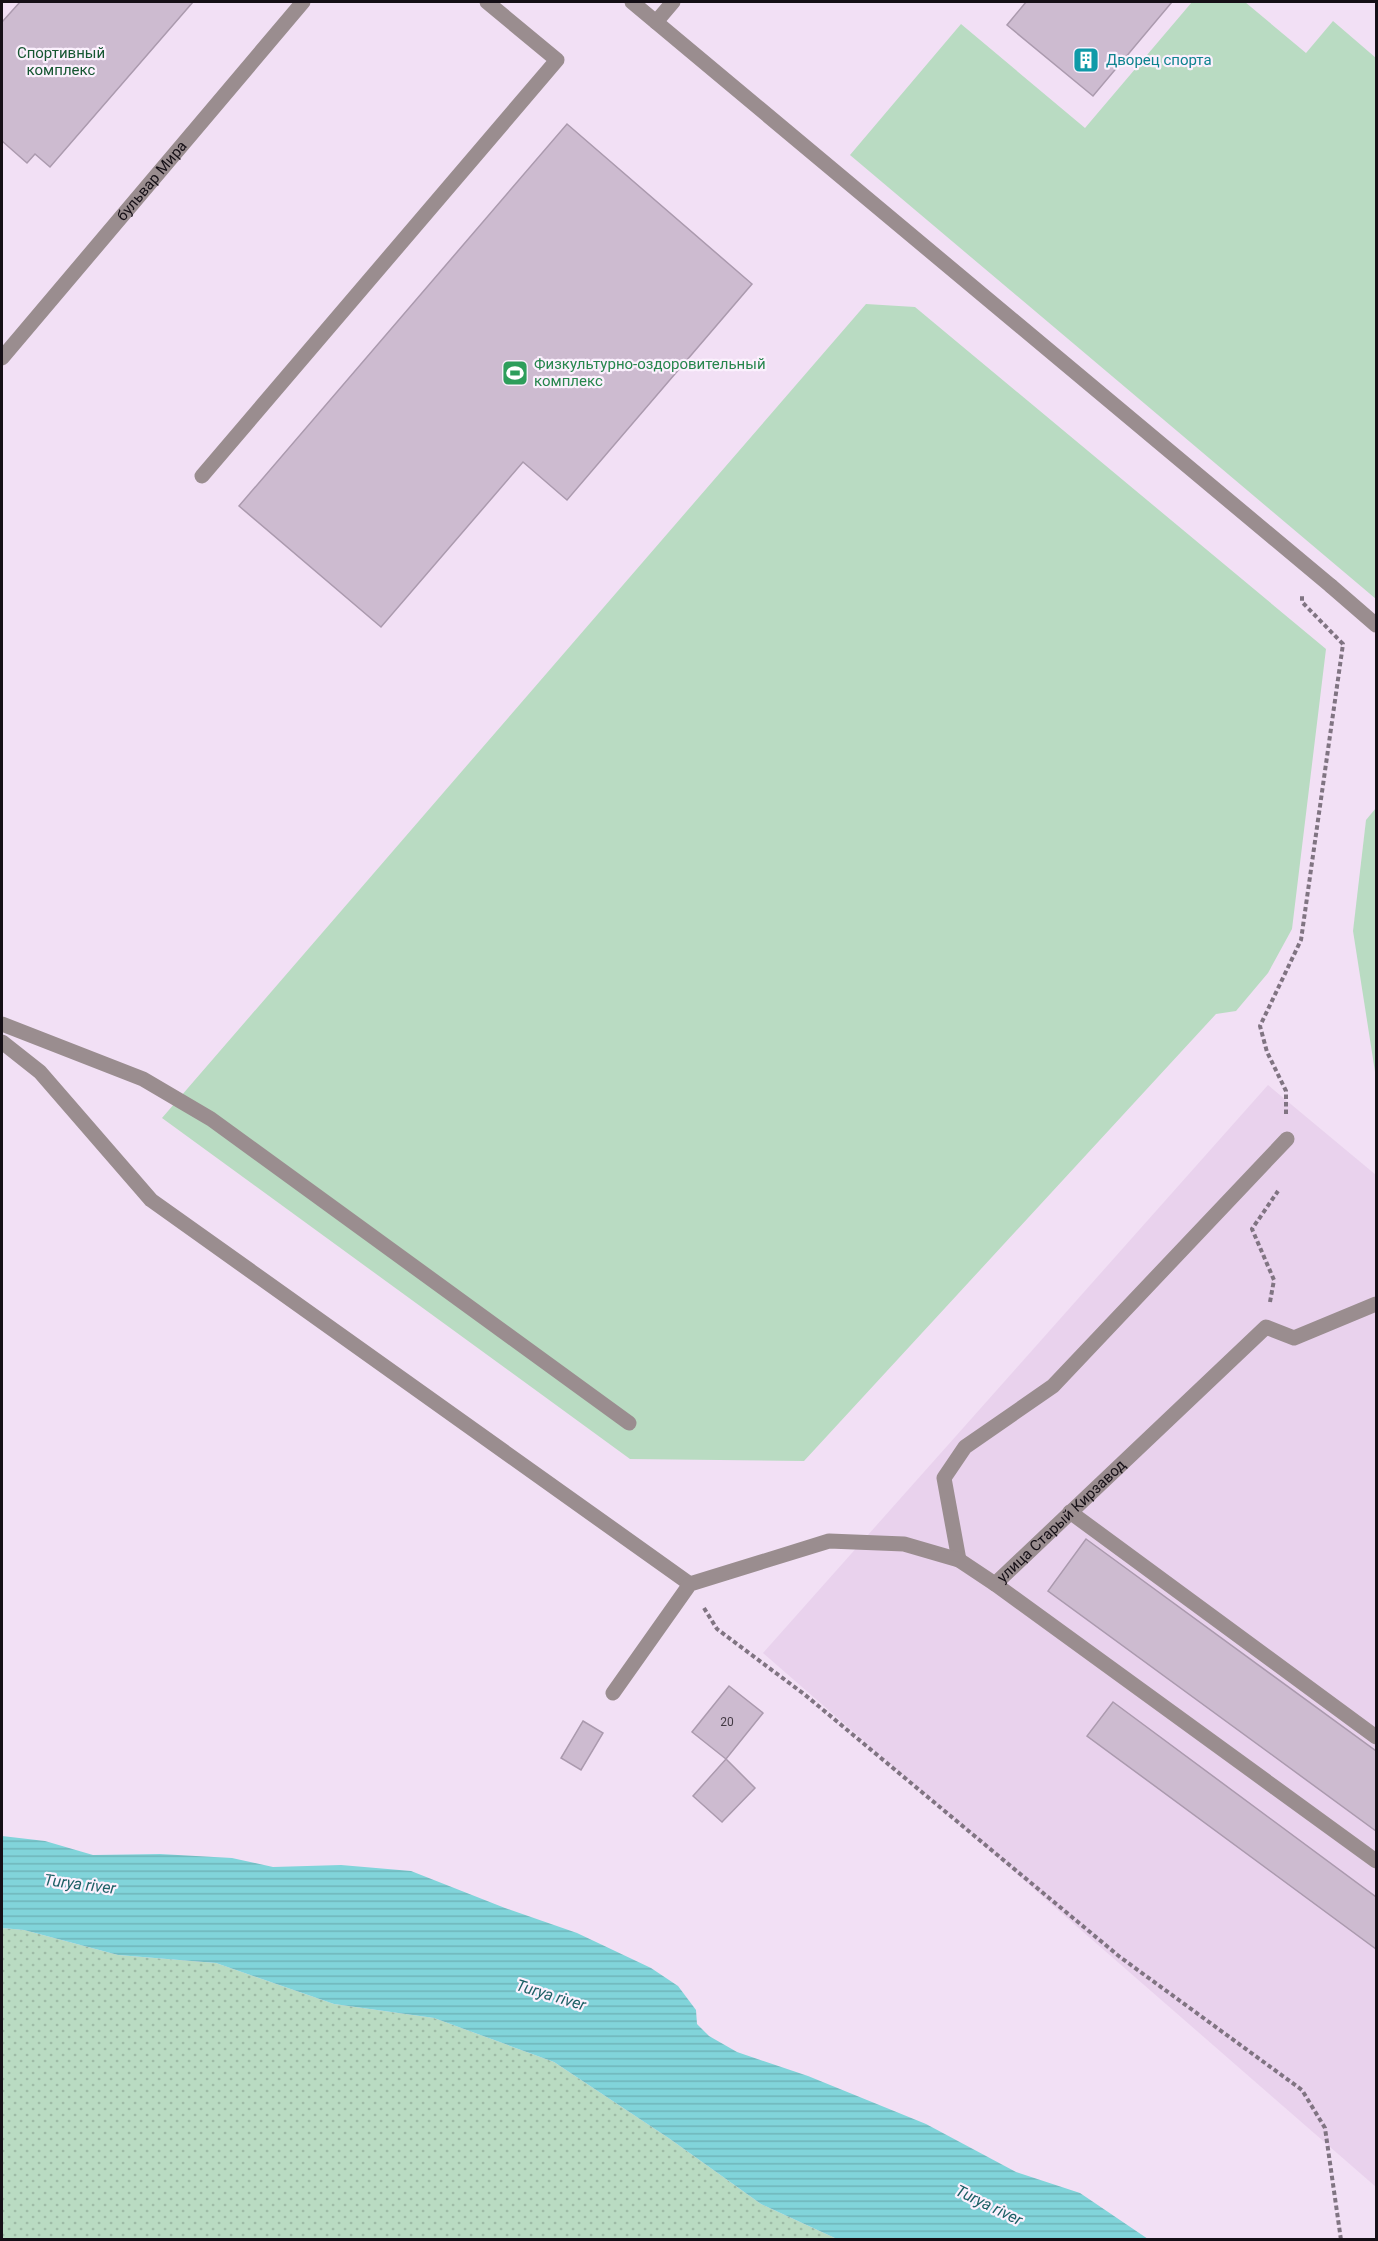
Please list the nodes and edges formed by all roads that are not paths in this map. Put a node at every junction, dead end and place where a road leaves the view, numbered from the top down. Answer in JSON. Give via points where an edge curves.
{"nodes":[{"id":1,"x":303,"y":2,"type":"edge"},
{"id":2,"x":487,"y":2,"type":"edge"},
{"id":3,"x":632,"y":2,"type":"edge"},
{"id":4,"x":673,"y":2,"type":"edge"},
{"id":5,"x":656,"y":22,"type":"junction"},
{"id":6,"x":2,"y":358,"type":"edge"},
{"id":7,"x":202,"y":476,"type":"dead end"},
{"id":8,"x":1377,"y":625,"type":"edge"},
{"id":9,"x":2,"y":1024,"type":"edge"},
{"id":10,"x":2,"y":1042,"type":"edge"},
{"id":11,"x":1287,"y":1139,"type":"road end"},
{"id":12,"x":1377,"y":1304,"type":"edge"},
{"id":13,"x":629,"y":1423,"type":"dead end"},
{"id":14,"x":1070,"y":1512,"type":"junction"},
{"id":15,"x":959,"y":1560,"type":"junction"},
{"id":16,"x":690,"y":1584,"type":"junction"},
{"id":17,"x":995,"y":1584,"type":"junction"},
{"id":18,"x":613,"y":1693,"type":"dead end"},
{"id":19,"x":1377,"y":1737,"type":"edge"},
{"id":20,"x":1377,"y":1861,"type":"edge"}],
"edges":[{"from":1,"to":6,"type":"street","name":"бульвар Мира"},
{"from":2,"to":7,"type":"street","via":[[557,60]]},
{"from":3,"to":5,"type":"street"},
{"from":4,"to":5,"type":"street"},
{"from":5,"to":8,"type":"street"},
{"from":9,"to":13,"type":"street","via":[[143,1079],[211,1119]]},
{"from":10,"to":16,"type":"street","via":[[40,1072],[151,1200]]},
{"from":11,"to":15,"type":"street","via":[[1053,1386],[965,1446],[944,1478]]},
{"from":12,"to":14,"type":"street","name":"улица Старый Кирзавод","via":[[1294,1338],[1266,1327]]},
{"from":14,"to":17,"type":"street","name":"улица Старый Кирзавод"},
{"from":14,"to":19,"type":"street"},
{"from":15,"to":16,"type":"street","name":"улица Старый Кирзавод","via":[[904,1544],[830,1541]]},
{"from":15,"to":17,"type":"street","name":"улица Старый Кирзавод"},
{"from":16,"to":18,"type":"street"},
{"from":17,"to":20,"type":"street"}]}
